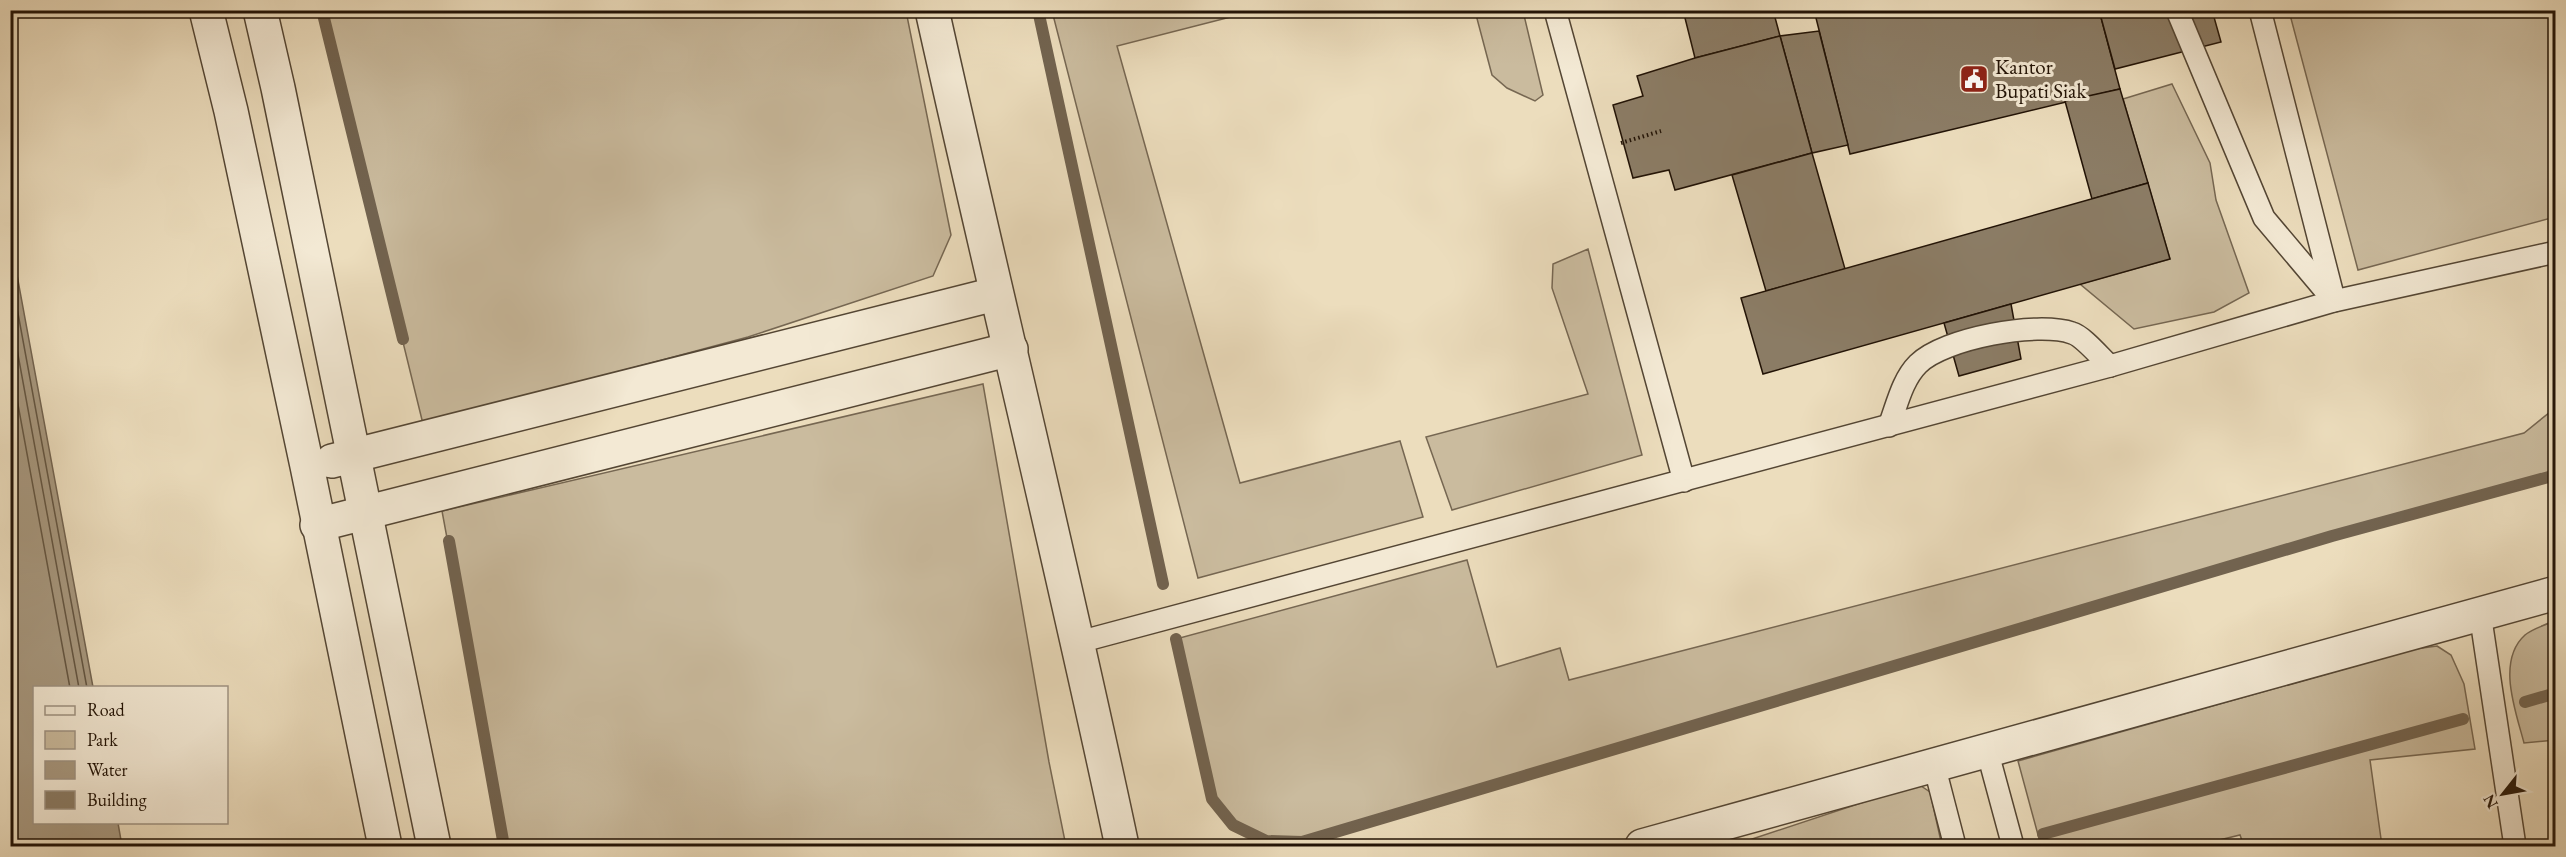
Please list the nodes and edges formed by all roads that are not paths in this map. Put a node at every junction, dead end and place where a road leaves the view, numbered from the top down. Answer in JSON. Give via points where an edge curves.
{"nodes":[{"id":1,"x":206,"y":10,"type":"edge"},
{"id":2,"x":260,"y":10,"type":"edge"},
{"id":3,"x":932,"y":10,"type":"edge"},
{"id":4,"x":1555,"y":10,"type":"edge"},
{"id":5,"x":2260,"y":10,"type":"edge"},
{"id":6,"x":2178,"y":14,"type":"dead end"},
{"id":7,"x":2556,"y":252,"type":"edge"},
{"id":8,"x":995,"y":294,"type":"junction"},
{"id":9,"x":2334,"y":301,"type":"junction"},
{"id":10,"x":1011,"y":350,"type":"junction"},
{"id":11,"x":2110,"y":366,"type":"junction"},
{"id":12,"x":1889,"y":426,"type":"junction"},
{"id":13,"x":353,"y":457,"type":"junction"},
{"id":14,"x":307,"y":466,"type":"junction"},
{"id":15,"x":1684,"y":481,"type":"junction"},
{"id":16,"x":365,"y":513,"type":"junction"},
{"id":17,"x":317,"y":525,"type":"junction"},
{"id":18,"x":2556,"y":593,"type":"edge"},
{"id":19,"x":2480,"y":613,"type":"junction"},
{"id":20,"x":1079,"y":642,"type":"junction"},
{"id":21,"x":1987,"y":750,"type":"junction"},
{"id":22,"x":1934,"y":765,"type":"junction"},
{"id":23,"x":1701,"y":838,"type":"edge"},
{"id":24,"x":385,"y":846,"type":"edge"},
{"id":25,"x":434,"y":846,"type":"edge"},
{"id":26,"x":1122,"y":846,"type":"edge"},
{"id":27,"x":1642,"y":846,"type":"edge"},
{"id":28,"x":1955,"y":846,"type":"edge"},
{"id":29,"x":2013,"y":846,"type":"edge"},
{"id":30,"x":2515,"y":846,"type":"edge"}],
"edges":[{"from":1,"to":14,"type":"street"},
{"from":2,"to":13,"type":"street"},
{"from":3,"to":8,"type":"street"},
{"from":4,"to":15,"type":"lane"},
{"from":5,"to":9,"type":"lane"},
{"from":6,"to":9,"type":"lane","via":[[2264,218]]},
{"from":7,"to":9,"type":"lane"},
{"from":8,"to":10,"type":"street"},
{"from":8,"to":13,"type":"street"},
{"from":9,"to":11,"type":"lane"},
{"from":10,"to":16,"type":"street"},
{"from":10,"to":20,"type":"street"},
{"from":11,"to":12,"type":"lane"},
{"from":11,"to":12,"type":"lane","via":[[2074,333],[2046,328],[1945,346],[1918,364],[1904,386]]},
{"from":12,"to":15,"type":"lane"},
{"from":13,"to":14,"type":"street"},
{"from":13,"to":16,"type":"street"},
{"from":14,"to":17,"type":"street"},
{"from":15,"to":20,"type":"lane"},
{"from":16,"to":17,"type":"street"},
{"from":16,"to":25,"type":"street"},
{"from":17,"to":24,"type":"street"},
{"from":18,"to":19,"type":"street"},
{"from":19,"to":21,"type":"street"},
{"from":19,"to":30,"type":"lane"},
{"from":20,"to":26,"type":"street"},
{"from":21,"to":22,"type":"street"},
{"from":21,"to":29,"type":"lane"},
{"from":22,"to":23,"type":"street"},
{"from":22,"to":28,"type":"lane"},
{"from":23,"to":27,"type":"street"}]}
